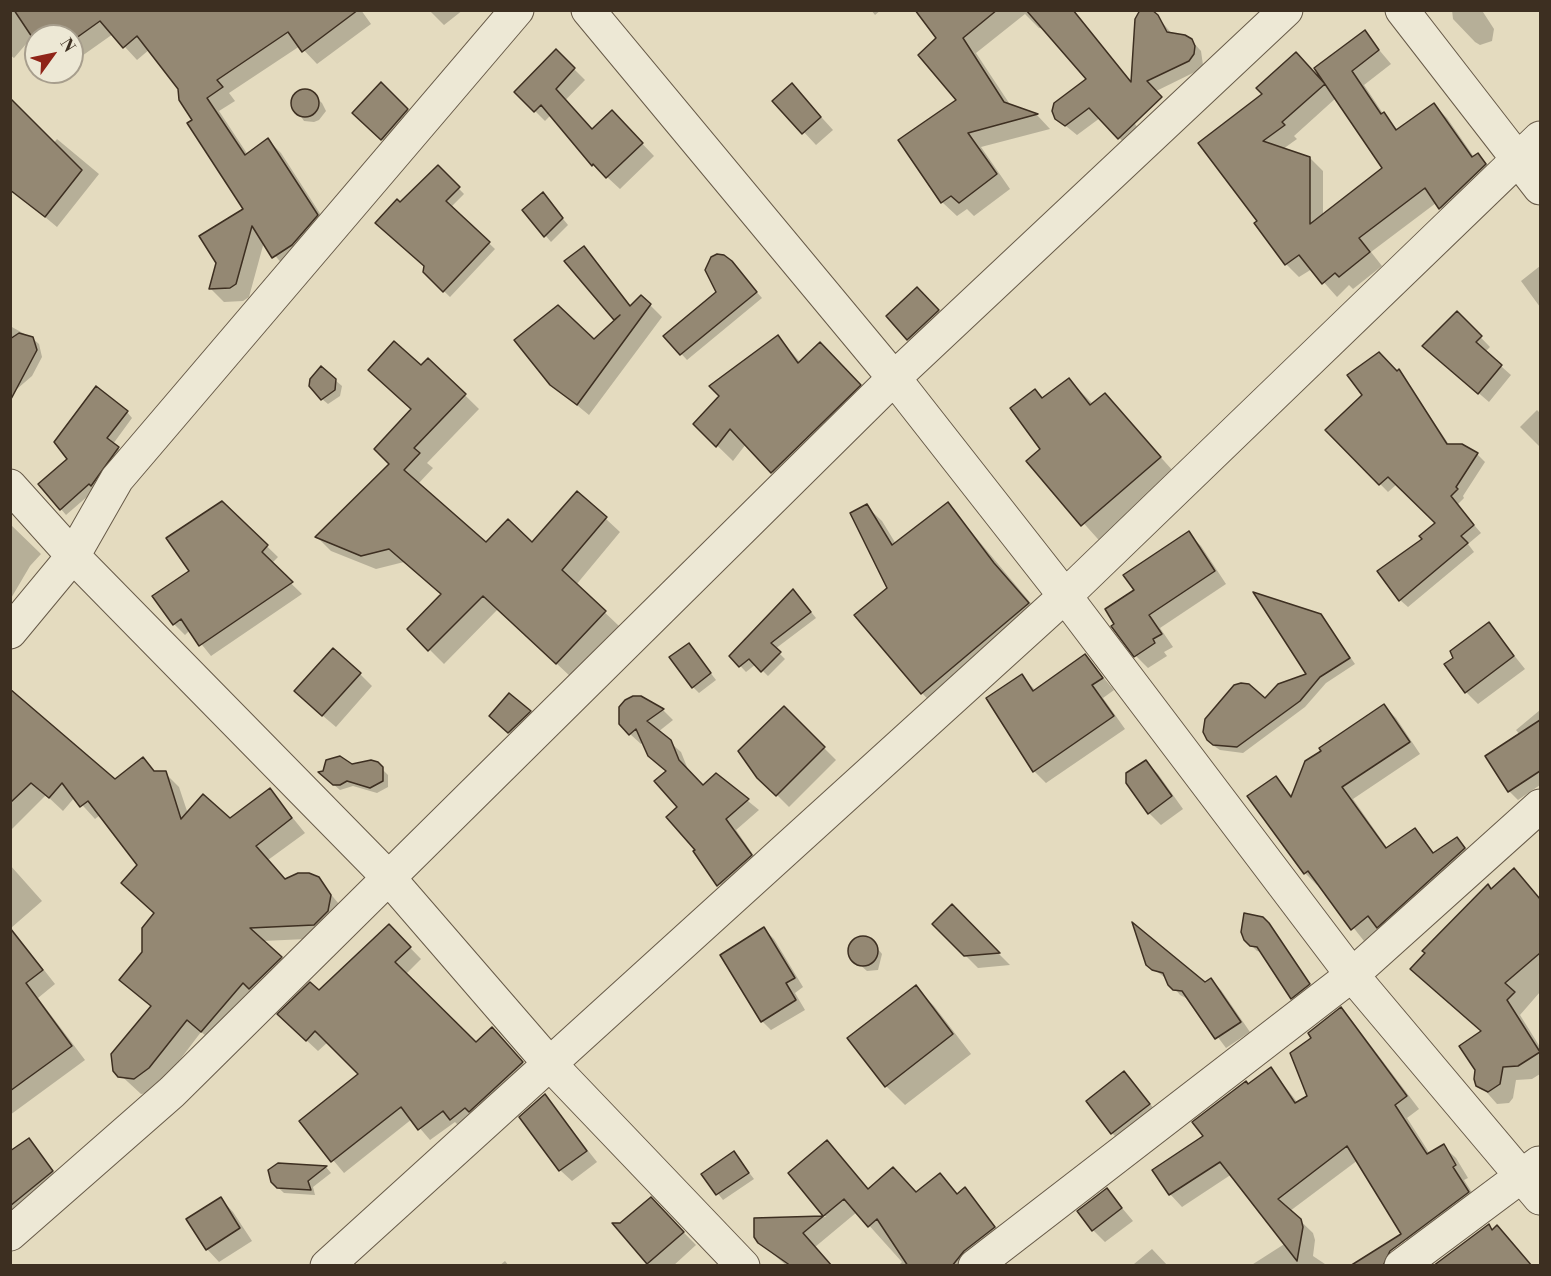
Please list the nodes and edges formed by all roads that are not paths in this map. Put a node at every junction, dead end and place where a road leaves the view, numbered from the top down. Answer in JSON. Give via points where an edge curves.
{"nodes":[{"id":1,"x":517,"y":10,"type":"edge"},
{"id":2,"x":588,"y":10,"type":"edge"},
{"id":3,"x":1286,"y":10,"type":"edge"},
{"id":4,"x":1402,"y":10,"type":"edge"},
{"id":5,"x":1529,"y":148,"type":"edge"},
{"id":6,"x":1540,"y":188,"type":"edge"},
{"id":7,"x":894,"y":378,"type":"junction"},
{"id":8,"x":10,"y":486,"type":"edge"},
{"id":9,"x":73,"y":556,"type":"junction"},
{"id":10,"x":1065,"y":596,"type":"junction"},
{"id":11,"x":10,"y":632,"type":"edge"},
{"id":12,"x":1540,"y":806,"type":"edge"},
{"id":13,"x":388,"y":877,"type":"junction"},
{"id":14,"x":1352,"y":975,"type":"junction"},
{"id":15,"x":549,"y":1063,"type":"junction"},
{"id":16,"x":1534,"y":1178,"type":"edge"},
{"id":17,"x":10,"y":1234,"type":"edge"},
{"id":18,"x":327,"y":1266,"type":"edge"},
{"id":19,"x":743,"y":1266,"type":"edge"},
{"id":20,"x":975,"y":1266,"type":"edge"},
{"id":21,"x":1401,"y":1266,"type":"edge"}],
"edges":[{"from":1,"to":9,"type":"street","via":[[117,479]]},
{"from":2,"to":7,"type":"street"},
{"from":3,"to":7,"type":"street"},
{"from":4,"to":5,"type":"street"},
{"from":5,"to":6,"type":"street"},
{"from":5,"to":10,"type":"street"},
{"from":7,"to":10,"type":"street"},
{"from":7,"to":13,"type":"street"},
{"from":8,"to":9,"type":"street"},
{"from":9,"to":11,"type":"street"},
{"from":9,"to":13,"type":"street"},
{"from":10,"to":14,"type":"street"},
{"from":10,"to":15,"type":"street"},
{"from":12,"to":14,"type":"street"},
{"from":13,"to":15,"type":"street"},
{"from":13,"to":17,"type":"street","via":[[172,1092]]},
{"from":14,"to":16,"type":"street"},
{"from":14,"to":20,"type":"street"},
{"from":15,"to":18,"type":"street"},
{"from":15,"to":19,"type":"street"},
{"from":16,"to":21,"type":"street"}]}
